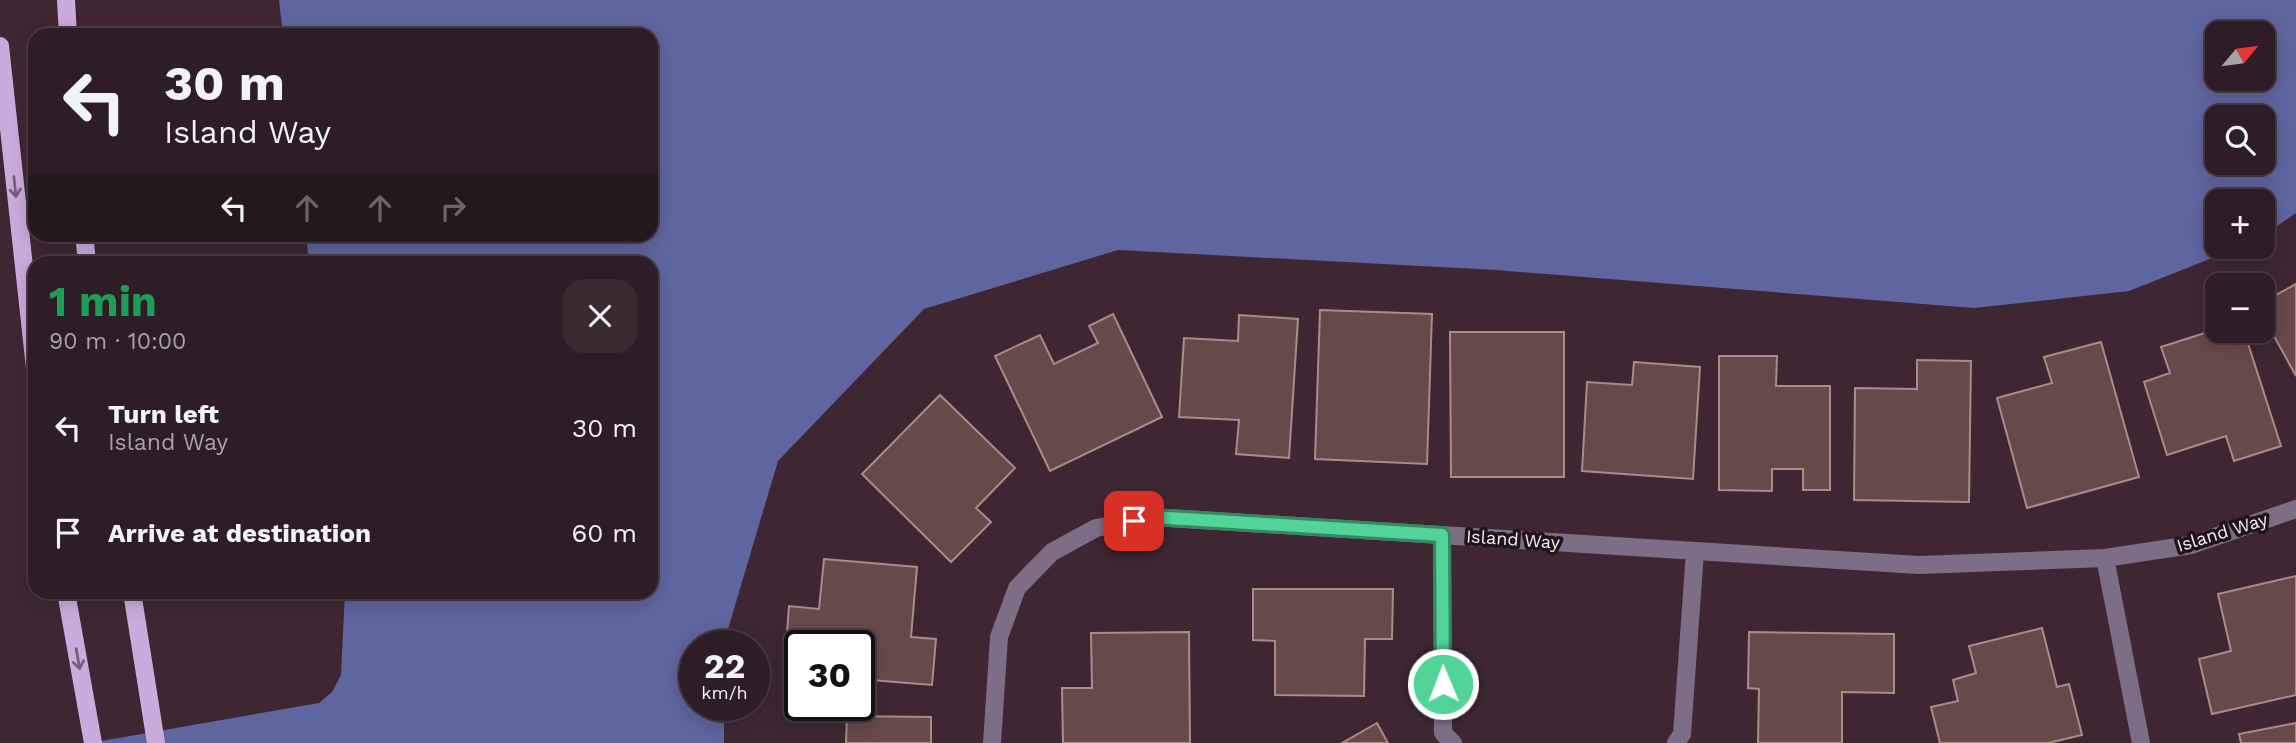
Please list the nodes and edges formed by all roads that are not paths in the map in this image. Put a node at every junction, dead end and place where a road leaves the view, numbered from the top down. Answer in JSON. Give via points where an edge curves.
{"nodes":[{"id":1,"x":66,"y":0,"type":"edge"},
{"id":2,"x":68,"y":28,"type":"edge"},
{"id":3,"x":0,"y":46,"type":"edge"},
{"id":4,"x":28,"y":304,"type":"edge"},
{"id":5,"x":2296,"y":509,"type":"edge"},
{"id":6,"x":1442,"y":535,"type":"junction"},
{"id":7,"x":1695,"y":551,"type":"junction"},
{"id":8,"x":2105,"y":558,"type":"junction"},
{"id":9,"x":67,"y":599,"type":"edge"},
{"id":10,"x":133,"y":599,"type":"edge"},
{"id":11,"x":92,"y":735,"type":"edge"},
{"id":12,"x":156,"y":743,"type":"edge"},
{"id":13,"x":992,"y":743,"type":"edge"},
{"id":14,"x":1453,"y":743,"type":"edge"},
{"id":15,"x":1676,"y":743,"type":"edge"},
{"id":16,"x":2141,"y":743,"type":"edge"}],
"edges":[{"from":1,"to":2,"type":"main road"},
{"from":3,"to":4,"type":"main road","one_way":true},
{"from":5,"to":8,"type":"street","name":"Island Way","via":[[2191,545]]},
{"from":6,"to":7,"type":"street","name":"Island Way"},
{"from":6,"to":13,"type":"street","name":"Island Way","via":[[1153,517],[1096,528],[1052,552],[1017,587],[999,637]]},
{"from":6,"to":14,"type":"street","via":[[1443,733]]},
{"from":7,"to":8,"type":"street","name":"Island Way","via":[[1919,565]]},
{"from":7,"to":15,"type":"street","via":[[1682,734]]},
{"from":8,"to":16,"type":"street"},
{"from":9,"to":11,"type":"main road","one_way":true},
{"from":10,"to":12,"type":"main road"}]}
